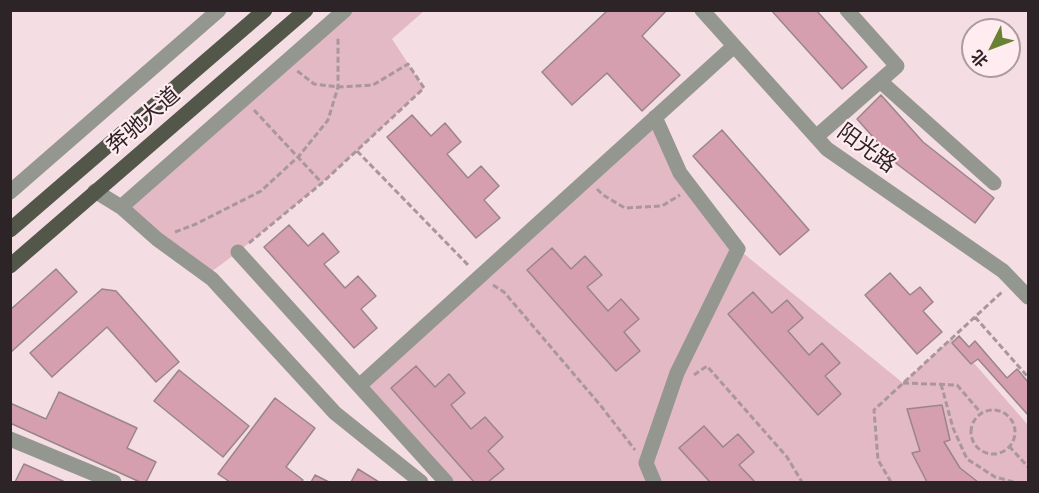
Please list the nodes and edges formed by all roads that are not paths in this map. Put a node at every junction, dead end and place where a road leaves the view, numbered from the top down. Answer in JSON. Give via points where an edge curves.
{"nodes":[{"id":1,"x":219,"y":10,"type":"edge"},
{"id":2,"x":265,"y":10,"type":"edge"},
{"id":3,"x":306,"y":10,"type":"edge"},
{"id":4,"x":702,"y":10,"type":"edge"},
{"id":5,"x":847,"y":10,"type":"edge"},
{"id":6,"x":341,"y":14,"type":"edge"},
{"id":7,"x":734,"y":46,"type":"junction"},
{"id":8,"x":880,"y":81,"type":"junction"},
{"id":9,"x":655,"y":117,"type":"junction"},
{"id":10,"x":816,"y":137,"type":"junction"},
{"id":11,"x":994,"y":183,"type":"dead end"},
{"id":12,"x":95,"y":191,"type":"junction"},
{"id":13,"x":10,"y":192,"type":"edge"},
{"id":14,"x":121,"y":207,"type":"junction"},
{"id":15,"x":10,"y":230,"type":"edge"},
{"id":16,"x":238,"y":252,"type":"road end"},
{"id":17,"x":10,"y":266,"type":"edge"},
{"id":18,"x":1029,"y":297,"type":"edge"},
{"id":19,"x":359,"y":386,"type":"junction"},
{"id":20,"x":10,"y":440,"type":"edge"},
{"id":21,"x":114,"y":483,"type":"edge"},
{"id":22,"x":421,"y":483,"type":"edge"},
{"id":23,"x":446,"y":483,"type":"edge"},
{"id":24,"x":654,"y":483,"type":"edge"}],
"edges":[{"from":1,"to":13,"type":"street"},
{"from":2,"to":15,"type":"main road","name":"奔驰大道"},
{"from":3,"to":12,"type":"main road","name":"奔驰大道"},
{"from":4,"to":7,"type":"street","name":"阳光路"},
{"from":5,"to":8,"type":"street","via":[[897,66]]},
{"from":6,"to":14,"type":"street"},
{"from":7,"to":9,"type":"street"},
{"from":7,"to":10,"type":"street","name":"阳光路"},
{"from":8,"to":10,"type":"street"},
{"from":8,"to":11,"type":"street"},
{"from":9,"to":19,"type":"street"},
{"from":9,"to":24,"type":"street","via":[[680,173],[738,249],[677,373],[646,463]]},
{"from":10,"to":18,"type":"street","name":"阳光路","via":[[827,149],[1003,271]]},
{"from":12,"to":14,"type":"street"},
{"from":12,"to":17,"type":"main road","name":"奔驰大道"},
{"from":14,"to":22,"type":"street","via":[[212,279],[335,412]]},
{"from":16,"to":19,"type":"street"},
{"from":19,"to":23,"type":"street"},
{"from":20,"to":21,"type":"street"}]}
